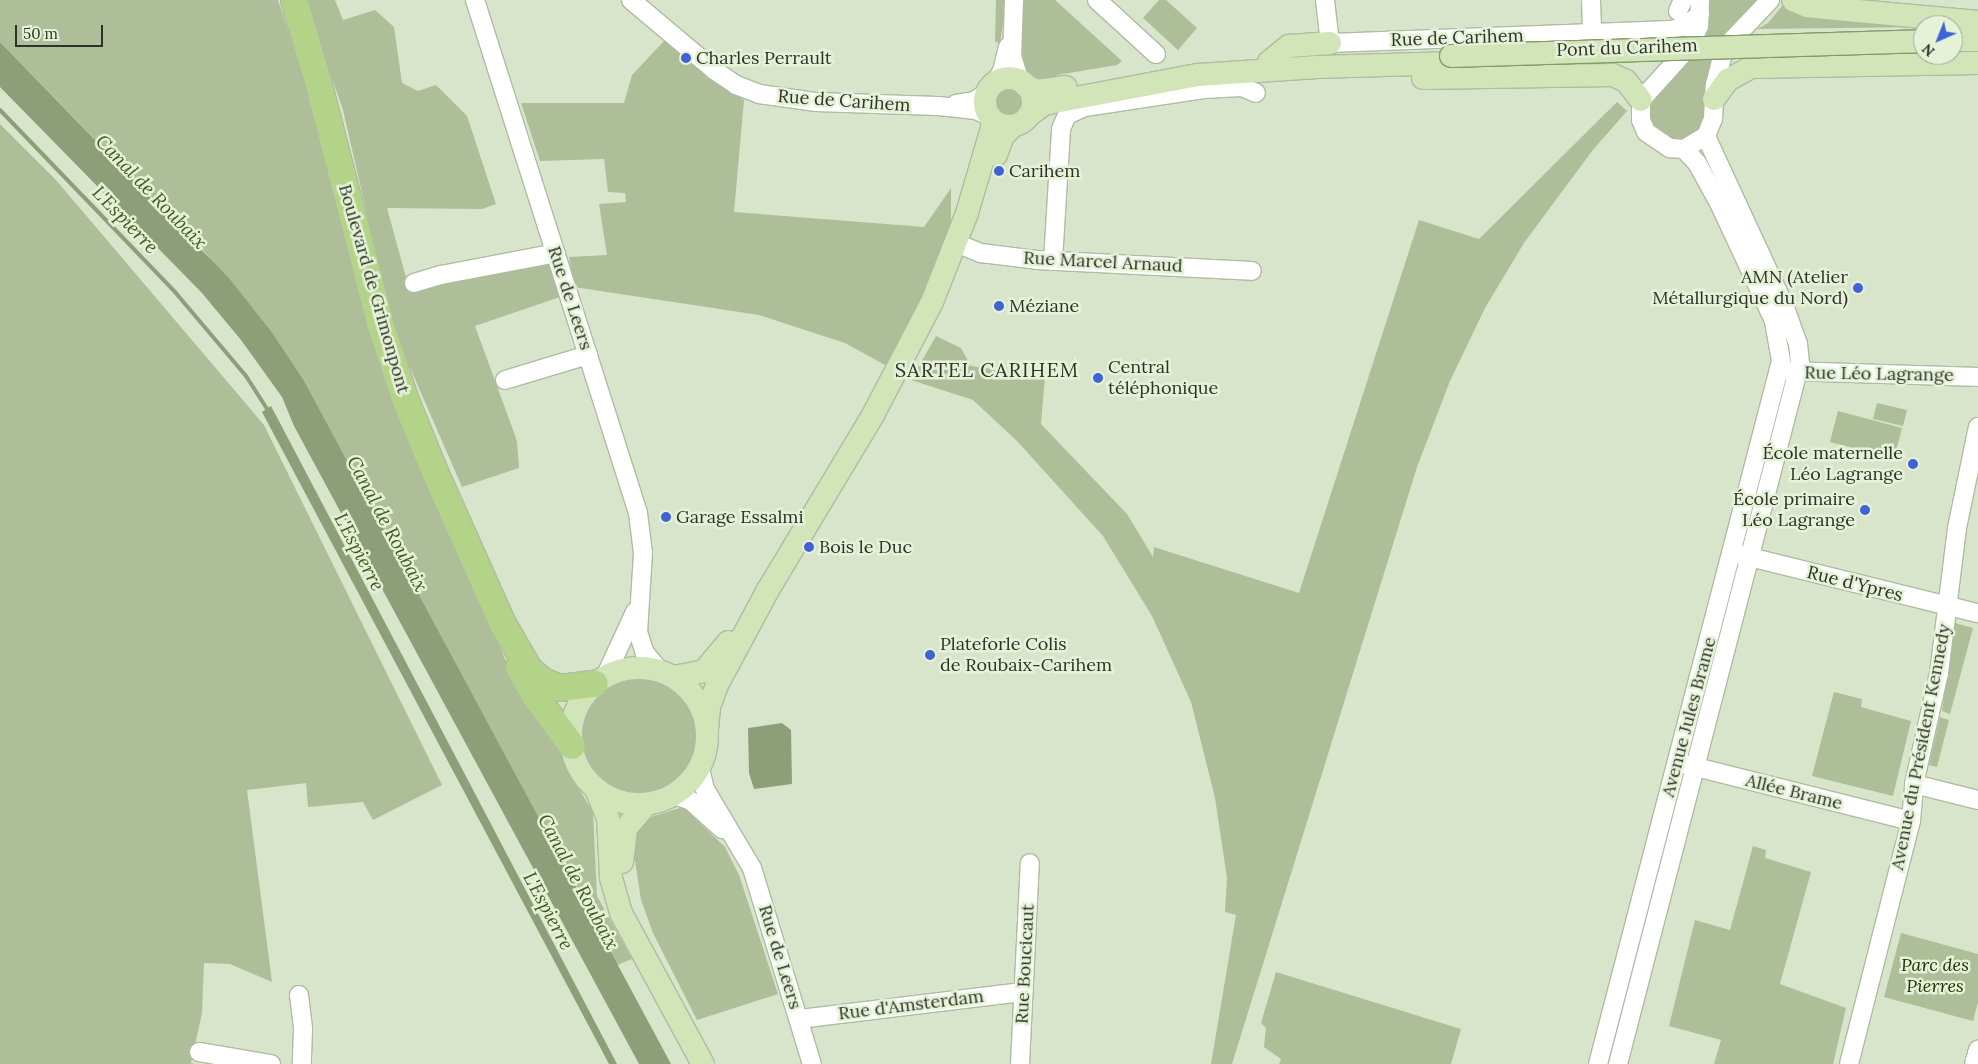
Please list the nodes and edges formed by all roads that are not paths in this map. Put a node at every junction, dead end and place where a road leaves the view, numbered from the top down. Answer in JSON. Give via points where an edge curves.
{"nodes":[{"id":1,"x":294,"y":0,"type":"edge"},
{"id":2,"x":475,"y":0,"type":"edge"},
{"id":3,"x":631,"y":0,"type":"edge"},
{"id":4,"x":1014,"y":0,"type":"edge"},
{"id":5,"x":1325,"y":0,"type":"edge"},
{"id":6,"x":1592,"y":0,"type":"edge"},
{"id":7,"x":1770,"y":0,"type":"edge"},
{"id":8,"x":1793,"y":0,"type":"edge"},
{"id":9,"x":1104,"y":2,"type":"edge"},
{"id":10,"x":1700,"y":7,"type":"edge"},
{"id":11,"x":1978,"y":22,"type":"edge"},
{"id":12,"x":1012,"y":24,"type":"junction"},
{"id":13,"x":1592,"y":33,"type":"junction"},
{"id":14,"x":1963,"y":40,"type":"edge"},
{"id":15,"x":1978,"y":40,"type":"edge"},
{"id":16,"x":1913,"y":41,"type":"edge"},
{"id":17,"x":1963,"y":47,"type":"edge"},
{"id":18,"x":1978,"y":47,"type":"edge"},
{"id":19,"x":1913,"y":48,"type":"edge"},
{"id":20,"x":1156,"y":54,"type":"dead end"},
{"id":21,"x":1332,"y":56,"type":"junction"},
{"id":22,"x":1452,"y":59,"type":"junction"},
{"id":23,"x":1978,"y":62,"type":"edge"},
{"id":24,"x":1375,"y":65,"type":"junction"},
{"id":25,"x":1023,"y":84,"type":"junction"},
{"id":26,"x":991,"y":88,"type":"junction"},
{"id":27,"x":1256,"y":93,"type":"dead end"},
{"id":28,"x":1714,"y":99,"type":"junction"},
{"id":29,"x":1641,"y":100,"type":"junction"},
{"id":30,"x":938,"y":106,"type":"junction"},
{"id":31,"x":990,"y":117,"type":"junction"},
{"id":32,"x":1021,"y":120,"type":"junction"},
{"id":33,"x":1706,"y":136,"type":"junction"},
{"id":34,"x":1684,"y":148,"type":"junction"},
{"id":35,"x":961,"y":246,"type":"junction"},
{"id":36,"x":556,"y":253,"type":"junction"},
{"id":37,"x":1053,"y":260,"type":"junction"},
{"id":38,"x":1252,"y":271,"type":"dead end"},
{"id":39,"x":1765,"y":282,"type":"junction"},
{"id":40,"x":414,"y":283,"type":"dead end"},
{"id":41,"x":1781,"y":319,"type":"junction"},
{"id":42,"x":588,"y":355,"type":"junction"},
{"id":43,"x":1780,"y":370,"type":"junction"},
{"id":44,"x":1798,"y":372,"type":"junction"},
{"id":45,"x":1978,"y":377,"type":"edge"},
{"id":46,"x":505,"y":380,"type":"dead end"},
{"id":47,"x":1978,"y":427,"type":"edge"},
{"id":48,"x":1732,"y":553,"type":"junction"},
{"id":49,"x":1750,"y":558,"type":"junction"},
{"id":50,"x":768,"y":590,"type":"junction"},
{"id":51,"x":640,"y":600,"type":"junction"},
{"id":52,"x":1947,"y":608,"type":"junction"},
{"id":53,"x":1978,"y":614,"type":"edge"},
{"id":54,"x":503,"y":624,"type":"junction"},
{"id":55,"x":667,"y":674,"type":"junction"},
{"id":56,"x":600,"y":680,"type":"junction"},
{"id":57,"x":708,"y":730,"type":"junction"},
{"id":58,"x":572,"y":746,"type":"junction"},
{"id":59,"x":1677,"y":762,"type":"junction"},
{"id":60,"x":1695,"y":767,"type":"junction"},
{"id":61,"x":700,"y":768,"type":"junction"},
{"id":62,"x":1914,"y":784,"type":"junction"},
{"id":63,"x":596,"y":789,"type":"junction"},
{"id":64,"x":674,"y":795,"type":"junction"},
{"id":65,"x":1978,"y":800,"type":"edge"},
{"id":66,"x":647,"y":804,"type":"junction"},
{"id":67,"x":1911,"y":821,"type":"junction"},
{"id":68,"x":743,"y":851,"type":"junction"},
{"id":69,"x":1030,"y":863,"type":"dead end"},
{"id":70,"x":650,"y":964,"type":"junction"},
{"id":71,"x":1622,"y":971,"type":"junction"},
{"id":72,"x":1641,"y":976,"type":"junction"},
{"id":73,"x":1023,"y":992,"type":"junction"},
{"id":74,"x":299,"y":995,"type":"dead end"},
{"id":75,"x":800,"y":1019,"type":"junction"},
{"id":76,"x":1978,"y":1050,"type":"edge"},
{"id":77,"x":199,"y":1052,"type":"dead end"},
{"id":78,"x":227,"y":1060,"type":"edge"},
{"id":79,"x":1853,"y":1063,"type":"edge"},
{"id":80,"x":271,"y":1064,"type":"edge"},
{"id":81,"x":302,"y":1064,"type":"edge"},
{"id":82,"x":703,"y":1064,"type":"edge"},
{"id":83,"x":812,"y":1064,"type":"edge"},
{"id":84,"x":1020,"y":1064,"type":"edge"},
{"id":85,"x":1598,"y":1064,"type":"edge"},
{"id":86,"x":1618,"y":1064,"type":"edge"},
{"id":87,"x":1974,"y":1064,"type":"edge"}],
"edges":[{"from":1,"to":54,"type":"highway","name":"Boulevard de Grimonpont","via":[[392,361],[426,450]]},
{"from":2,"to":36,"type":"street","name":"Rue de Leers"},
{"from":3,"to":30,"type":"street","name":"Rue de Carihem","via":[[714,70],[747,90],[793,100]]},
{"from":4,"to":12,"type":"street"},
{"from":5,"to":21,"type":"street"},
{"from":6,"to":13,"type":"street"},
{"from":7,"to":28,"type":"street","via":[[1727,47],[1719,65]]},
{"from":8,"to":11,"type":"main road","via":[[1807,6]]},
{"from":9,"to":20,"type":"street"},
{"from":10,"to":13,"type":"street","name":"Rue de Carihem","via":[[1676,29]]},
{"from":10,"to":29,"type":"street","via":[[1689,47]]},
{"from":12,"to":25,"type":"street","via":[[1013,61]]},
{"from":12,"to":26,"type":"street","via":[[1002,71]]},
{"from":13,"to":21,"type":"street","name":"Rue de Carihem"},
{"from":14,"to":15,"type":"main road"},
{"from":16,"to":22,"type":"main road","name":"Pont du Carihem","bridge":true},
{"from":17,"to":18,"type":"main road"},
{"from":19,"to":22,"type":"main road","name":"Pont du Carihem"},
{"from":21,"to":22,"type":"main road","name":"Pont du Carihem"},
{"from":21,"to":24,"type":"main road","name":"Pont du Carihem"},
{"from":21,"to":25,"type":"main road","via":[[1289,46],[1269,62],[1182,66],[1044,90]]},
{"from":21,"to":32,"type":"main road","name":"Rue de Carihem","via":[[1184,77],[1044,104]]},
{"from":22,"to":24,"type":"main road","name":"Pont du Carihem"},
{"from":23,"to":28,"type":"main road","via":[[1751,67],[1728,80]]},
{"from":24,"to":29,"type":"main road","via":[[1398,75],[1439,79],[1613,75],[1626,81]]},
{"from":25,"to":26,"type":"main road","via":[[1004,79]]},
{"from":25,"to":32,"type":"main road","via":[[1032,100]]},
{"from":26,"to":30,"type":"street","name":"Rue de Carihem","via":[[974,100]]},
{"from":26,"to":31,"type":"main road","via":[[985,106]]},
{"from":27,"to":37,"type":"street","via":[[1242,86],[1204,89],[1085,107],[1067,115],[1061,129]]},
{"from":28,"to":33,"type":"street","via":[[1713,119]]},
{"from":29,"to":34,"type":"street","via":[[1640,120],[1649,136],[1670,148]]},
{"from":30,"to":31,"type":"street","name":"Rue de Carihem","via":[[976,110]]},
{"from":31,"to":32,"type":"main road","via":[[1002,125]]},
{"from":31,"to":35,"type":"main road","via":[[992,128]]},
{"from":32,"to":35,"type":"main road","via":[[1000,141]]},
{"from":33,"to":34,"type":"street"},
{"from":33,"to":39,"type":"street"},
{"from":34,"to":39,"type":"street","via":[[1708,181]]},
{"from":35,"to":37,"type":"street","name":"Rue Marcel Arnaud","via":[[987,254]]},
{"from":35,"to":50,"type":"main road","via":[[941,308],[910,368]]},
{"from":36,"to":40,"type":"street"},
{"from":36,"to":42,"type":"street","name":"Rue de Leers"},
{"from":37,"to":38,"type":"street","name":"Rue Marcel Arnaud"},
{"from":39,"to":41,"type":"street"},
{"from":41,"to":43,"type":"street","name":"Avenue Jules Brame"},
{"from":41,"to":44,"type":"street","name":"Avenue Jules Brame","via":[[1798,344]]},
{"from":42,"to":46,"type":"street"},
{"from":42,"to":51,"type":"street","name":"Rue de Leers","via":[[638,513],[643,553]]},
{"from":43,"to":44,"type":"street","name":"Rue Léo Lagrange"},
{"from":43,"to":48,"type":"street","name":"Avenue Jules Brame"},
{"from":44,"to":45,"type":"street","name":"Rue Léo Lagrange"},
{"from":44,"to":49,"type":"street","name":"Avenue Jules Brame"},
{"from":47,"to":52,"type":"street","name":"Avenue du Président Kennedy","via":[[1957,528]]},
{"from":48,"to":49,"type":"street","name":"Rue d'Ypres"},
{"from":48,"to":59,"type":"street","name":"Avenue Jules Brame"},
{"from":49,"to":52,"type":"street","name":"Rue d'Ypres"},
{"from":49,"to":60,"type":"street","name":"Avenue Jules Brame"},
{"from":50,"to":55,"type":"main road","via":[[709,666],[696,674]]},
{"from":50,"to":57,"type":"main road","via":[[714,692]]},
{"from":51,"to":55,"type":"street","name":"Rue de Leers","via":[[638,624],[642,647]]},
{"from":51,"to":56,"type":"street","name":"Rue de Leers"},
{"from":52,"to":53,"type":"street","name":"Rue d'Ypres"},
{"from":52,"to":62,"type":"street","name":"Avenue du Président Kennedy","via":[[1939,673]]},
{"from":54,"to":56,"type":"highway","name":"Boulevard de Grimonpont","via":[[524,663],[538,678],[560,688]]},
{"from":54,"to":58,"type":"highway","name":"Boulevard de Grimonpont","via":[[526,682]]},
{"from":55,"to":56,"type":"main road","via":[[632,668]]},
{"from":55,"to":57,"type":"main road","via":[[697,699]]},
{"from":56,"to":58,"type":"main road","via":[[580,701],[574,715]]},
{"from":57,"to":61,"type":"main road","via":[[706,752]]},
{"from":58,"to":63,"type":"main road","via":[[582,772]]},
{"from":59,"to":60,"type":"street","name":"Allée Brame"},
{"from":59,"to":71,"type":"street","name":"Avenue Jules Brame"},
{"from":60,"to":67,"type":"street","name":"Allée Brame"},
{"from":60,"to":72,"type":"street","name":"Avenue Jules Brame"},
{"from":61,"to":64,"type":"main road","via":[[689,784]]},
{"from":61,"to":68,"type":"street","name":"Rue de Leers","via":[[705,789]]},
{"from":62,"to":65,"type":"street"},
{"from":62,"to":67,"type":"street","name":"Avenue du Président Kennedy"},
{"from":63,"to":66,"type":"main road","via":[[617,801]]},
{"from":63,"to":70,"type":"main road","via":[[608,818],[611,878],[617,901]]},
{"from":64,"to":66,"type":"main road"},
{"from":64,"to":68,"type":"street","name":"Rue de Leers","via":[[696,804]]},
{"from":66,"to":70,"type":"main road","via":[[626,828],[622,859],[626,896]]},
{"from":67,"to":79,"type":"street","name":"Avenue du Président Kennedy"},
{"from":68,"to":75,"type":"street","name":"Rue de Leers","via":[[752,868]]},
{"from":69,"to":73,"type":"street","name":"Rue Boucicaut"},
{"from":70,"to":82,"type":"main road"},
{"from":71,"to":72,"type":"street"},
{"from":71,"to":85,"type":"street","name":"Avenue Jules Brame"},
{"from":72,"to":86,"type":"street","name":"Avenue Jules Brame"},
{"from":73,"to":75,"type":"street","name":"Rue d'Amsterdam"},
{"from":73,"to":84,"type":"street","name":"Rue Boucicaut"},
{"from":74,"to":81,"type":"street","via":[[303,1029]]},
{"from":75,"to":83,"type":"street","name":"Rue de Leers"},
{"from":76,"to":87,"type":"street"},
{"from":77,"to":78,"type":"street"},
{"from":78,"to":80,"type":"street"}]}
